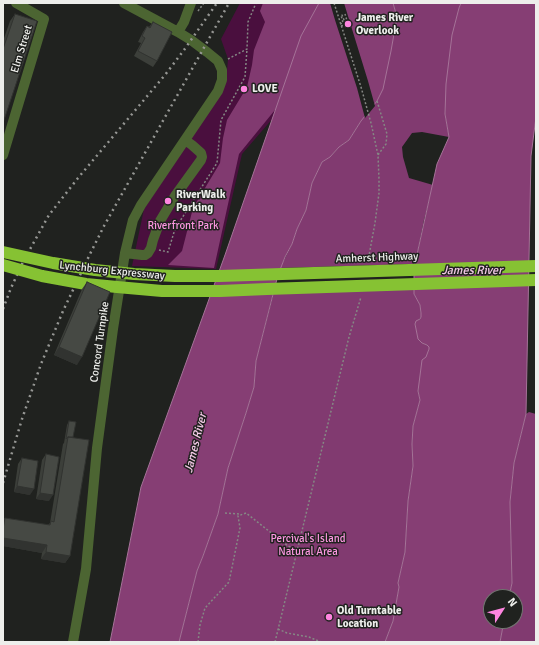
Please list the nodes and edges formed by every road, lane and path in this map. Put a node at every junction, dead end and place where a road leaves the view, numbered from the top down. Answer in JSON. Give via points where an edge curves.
{"nodes":[{"id":1,"x":16,"y":3,"type":"edge"},
{"id":2,"x":124,"y":3,"type":"edge"},
{"id":3,"x":191,"y":3,"type":"edge"},
{"id":4,"x":204,"y":3,"type":"edge"},
{"id":5,"x":256,"y":3,"type":"edge"},
{"id":6,"x":334,"y":3,"type":"edge"},
{"id":7,"x":197,"y":13,"type":"dead end"},
{"id":8,"x":345,"y":14,"type":"dead end"},
{"id":9,"x":341,"y":25,"type":"junction"},
{"id":10,"x":346,"y":25,"type":"junction"},
{"id":11,"x":178,"y":32,"type":"junction"},
{"id":12,"x":228,"y":59,"type":"dead end"},
{"id":13,"x":377,"y":101,"type":"dead end"},
{"id":14,"x":184,"y":140,"type":"junction"},
{"id":15,"x":5,"y":141,"type":"edge"},
{"id":16,"x":3,"y":155,"type":"edge"},
{"id":17,"x":378,"y":155,"type":"junction"},
{"id":18,"x":3,"y":252,"type":"edge"},
{"id":19,"x":125,"y":253,"type":"junction"},
{"id":20,"x":368,"y":261,"type":"dead end"},
{"id":21,"x":3,"y":265,"type":"edge"},
{"id":22,"x":536,"y":266,"type":"edge"},
{"id":23,"x":219,"y":276,"type":"joint"},
{"id":24,"x":536,"y":280,"type":"edge"},
{"id":25,"x":361,"y":297,"type":"dead end"},
{"id":26,"x":225,"y":512,"type":"dead end"},
{"id":27,"x":242,"y":515,"type":"junction"},
{"id":28,"x":297,"y":550,"type":"junction"},
{"id":29,"x":278,"y":629,"type":"junction"},
{"id":30,"x":73,"y":642,"type":"edge"},
{"id":31,"x":198,"y":642,"type":"edge"},
{"id":32,"x":275,"y":642,"type":"edge"},
{"id":33,"x":321,"y":642,"type":"edge"}],
"edges":[{"from":1,"to":15,"type":"street","name":"Elm Street","via":[[44,18]]},
{"from":2,"to":11,"type":"street"},
{"from":3,"to":11,"type":"street"},
{"from":4,"to":7,"type":"path"},
{"from":5,"to":12,"type":"path","via":[[248,22],[246,48]]},
{"from":6,"to":9,"type":"path"},
{"from":8,"to":10,"type":"path","via":[[348,24]]},
{"from":9,"to":10,"type":"path"},
{"from":9,"to":10,"type":"path","via":[[341,15]]},
{"from":9,"to":17,"type":"path","via":[[361,87]]},
{"from":11,"to":14,"type":"street","name":"Concord Turnpike","via":[[218,61],[222,70],[218,91]]},
{"from":13,"to":17,"type":"path","via":[[386,134],[386,144]]},
{"from":14,"to":19,"type":"street","name":"Concord Turnpike","via":[[133,220]]},
{"from":14,"to":19,"type":"street","via":[[201,153],[201,160],[160,221],[148,253]]},
{"from":15,"to":16,"type":"street","name":"Elm Street"},
{"from":17,"to":20,"type":"path","via":[[379,193]]},
{"from":18,"to":23,"type":"highway","name":"Lynchburg Expressway","bridge":true,"via":[[96,270],[175,276]]},
{"from":19,"to":30,"type":"street","name":"Concord Turnpike","via":[[97,448],[86,568]]},
{"from":21,"to":24,"type":"highway","name":"Lynchburg Expressway","bridge":true,"via":[[42,276],[162,291]]},
{"from":22,"to":23,"type":"highway","name":"Amherst Highway","bridge":true},
{"from":25,"to":28,"type":"path","via":[[347,344]]},
{"from":26,"to":27,"type":"path"},
{"from":27,"to":28,"type":"path","via":[[246,513],[288,546]]},
{"from":27,"to":31,"type":"path","via":[[238,516],[240,528],[229,582],[205,608]]},
{"from":28,"to":29,"type":"path"},
{"from":29,"to":32,"type":"path"},
{"from":29,"to":33,"type":"path"}]}
